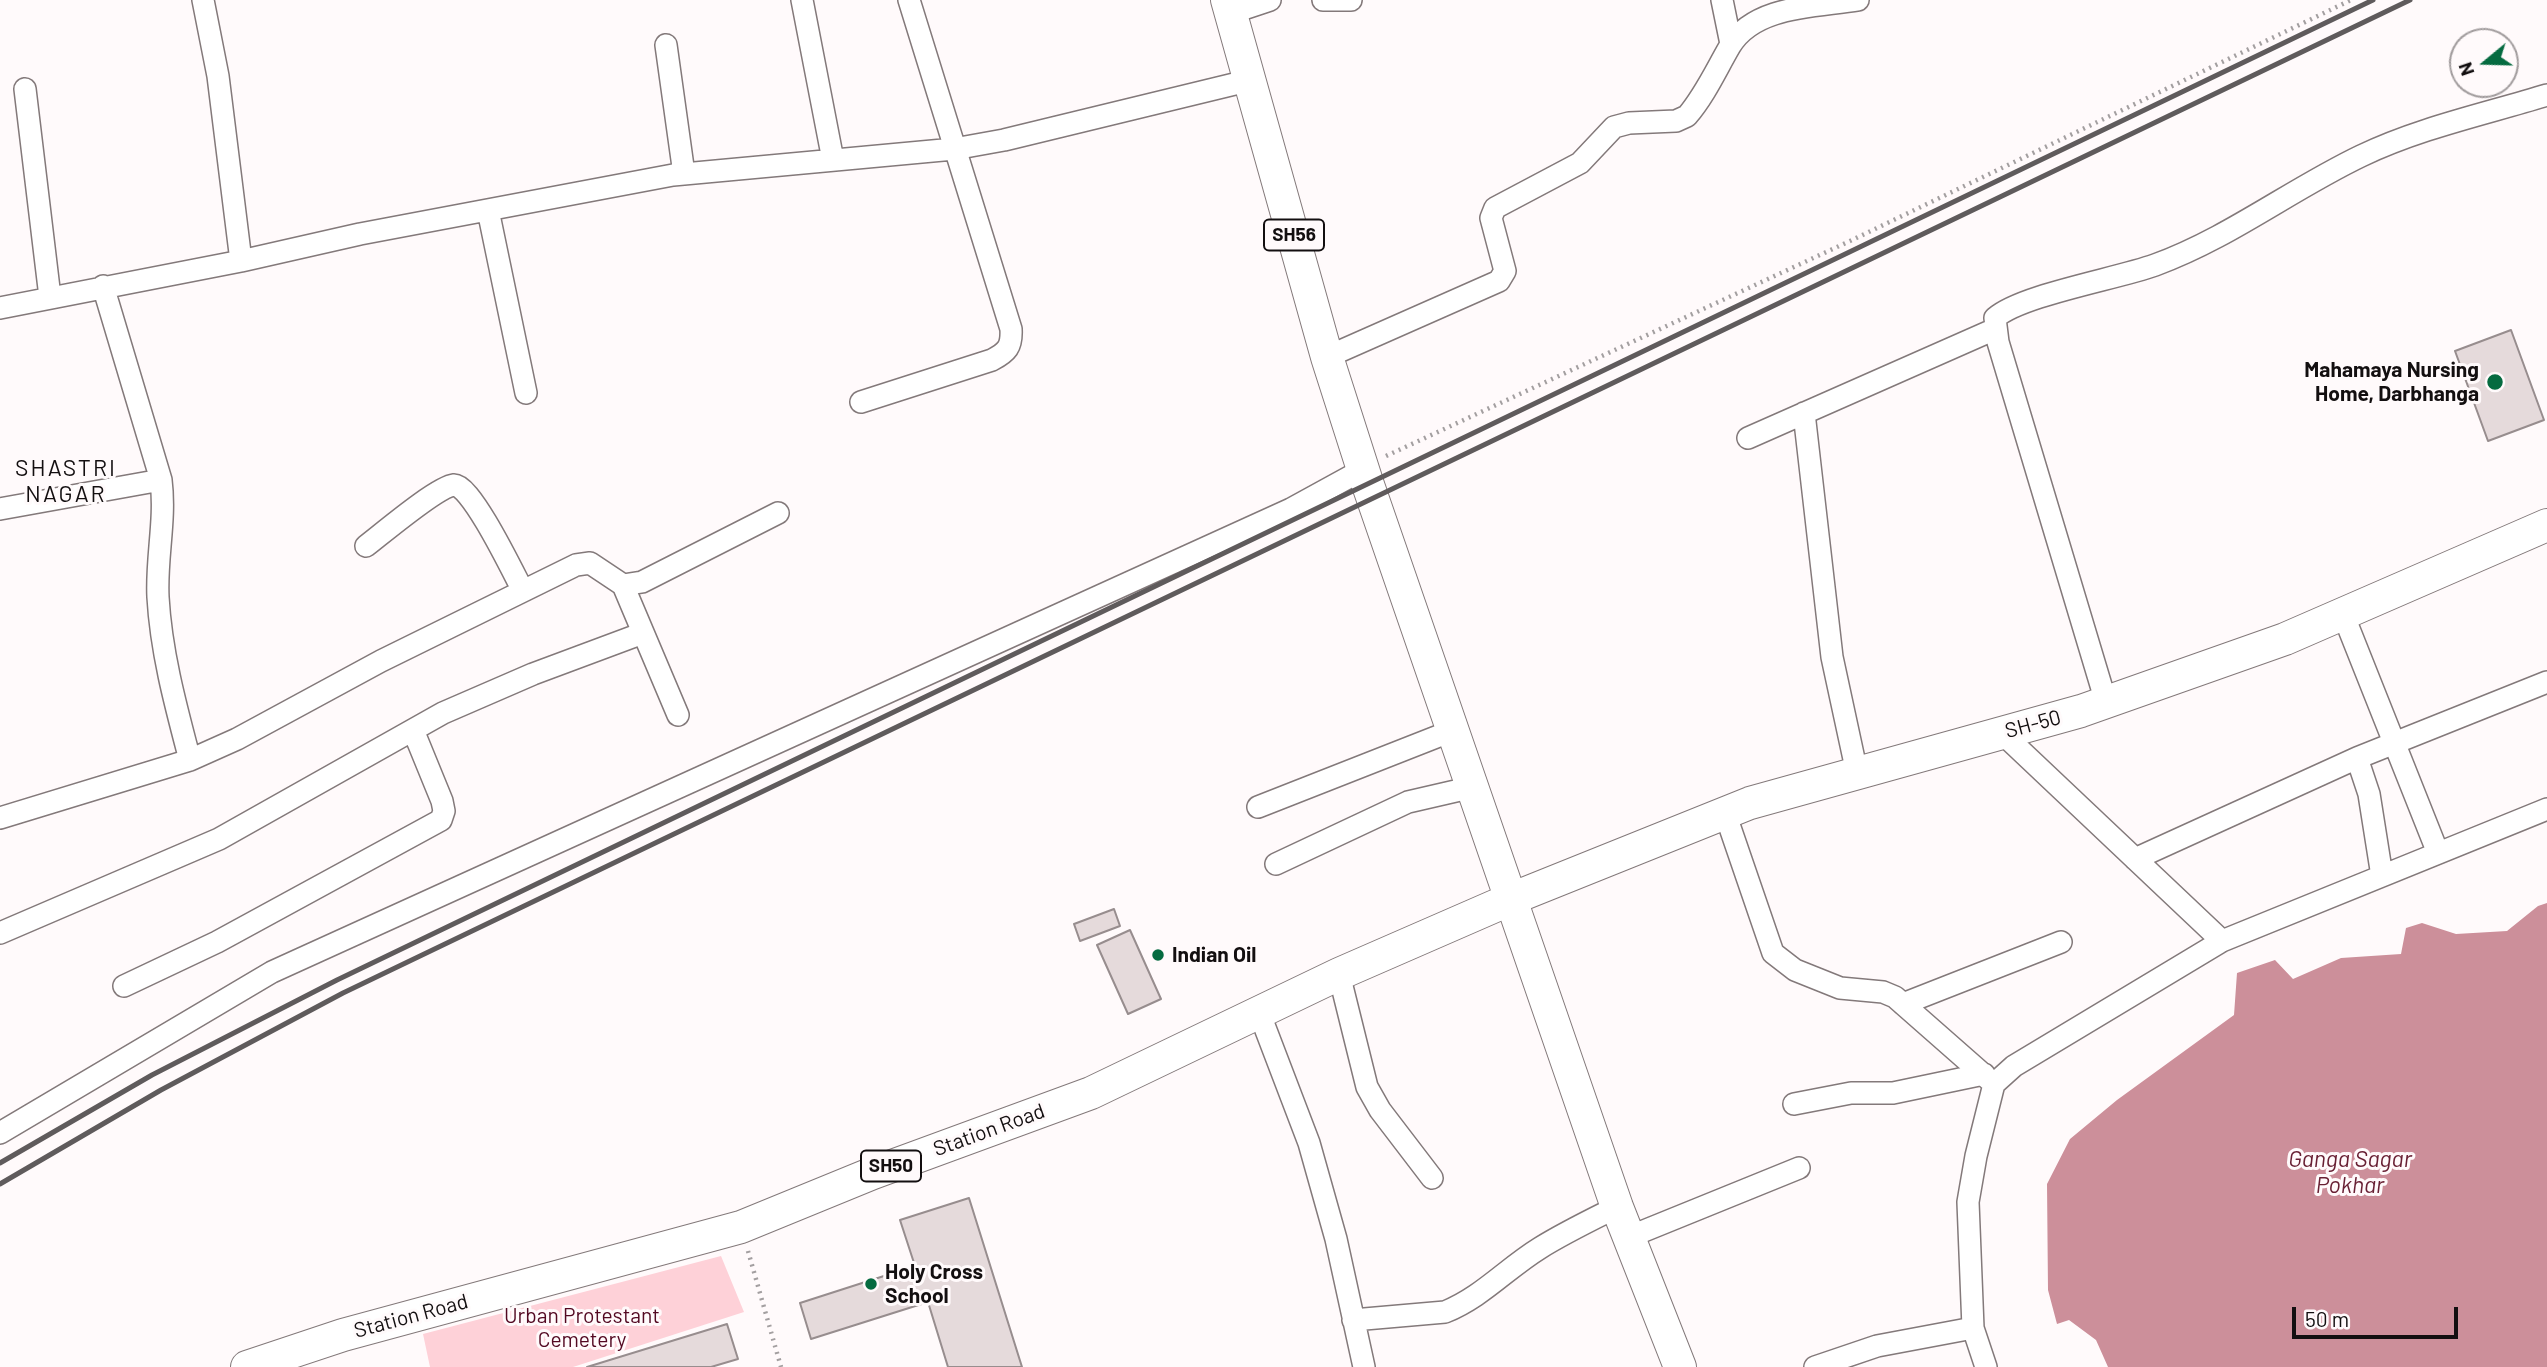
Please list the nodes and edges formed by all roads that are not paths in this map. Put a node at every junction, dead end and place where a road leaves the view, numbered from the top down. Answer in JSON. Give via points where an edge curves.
{"nodes":[{"id":1,"x":203,"y":0,"type":"edge"},
{"id":2,"x":802,"y":0,"type":"edge"},
{"id":3,"x":909,"y":0,"type":"edge"},
{"id":4,"x":1270,"y":0,"type":"edge"},
{"id":5,"x":1323,"y":0,"type":"edge"},
{"id":6,"x":1351,"y":0,"type":"edge"},
{"id":7,"x":1722,"y":0,"type":"edge"},
{"id":8,"x":1858,"y":0,"type":"edge"},
{"id":9,"x":1229,"y":6,"type":"edge"},
{"id":10,"x":1731,"y":44,"type":"junction"},
{"id":11,"x":666,"y":45,"type":"dead end"},
{"id":12,"x":1251,"y":80,"type":"junction"},
{"id":13,"x":25,"y":89,"type":"dead end"},
{"id":14,"x":2547,"y":95,"type":"edge"},
{"id":15,"x":954,"y":149,"type":"junction"},
{"id":16,"x":833,"y":160,"type":"junction"},
{"id":17,"x":684,"y":174,"type":"junction"},
{"id":18,"x":488,"y":210,"type":"junction"},
{"id":19,"x":241,"y":261,"type":"junction"},
{"id":20,"x":103,"y":286,"type":"junction"},
{"id":21,"x":50,"y":297,"type":"junction"},
{"id":22,"x":0,"y":308,"type":"edge"},
{"id":23,"x":1995,"y":329,"type":"junction"},
{"id":24,"x":1327,"y":357,"type":"junction"},
{"id":25,"x":526,"y":393,"type":"dead end"},
{"id":26,"x":861,"y":402,"type":"dead end"},
{"id":27,"x":1804,"y":413,"type":"junction"},
{"id":28,"x":1748,"y":438,"type":"dead end"},
{"id":29,"x":1364,"y":469,"type":"junction"},
{"id":30,"x":161,"y":480,"type":"junction"},
{"id":31,"x":0,"y":509,"type":"edge"},
{"id":32,"x":778,"y":513,"type":"dead end"},
{"id":33,"x":2547,"y":525,"type":"edge"},
{"id":34,"x":366,"y":546,"type":"dead end"},
{"id":35,"x":623,"y":585,"type":"junction"},
{"id":36,"x":523,"y":591,"type":"junction"},
{"id":37,"x":2343,"y":614,"type":"junction"},
{"id":38,"x":643,"y":633,"type":"junction"},
{"id":39,"x":2547,"y":682,"type":"edge"},
{"id":40,"x":2106,"y":702,"type":"junction"},
{"id":41,"x":678,"y":715,"type":"dead end"},
{"id":42,"x":413,"y":730,"type":"junction"},
{"id":43,"x":1454,"y":730,"type":"junction"},
{"id":44,"x":2002,"y":733,"type":"junction"},
{"id":45,"x":2395,"y":743,"type":"junction"},
{"id":46,"x":2357,"y":758,"type":"junction"},
{"id":47,"x":190,"y":760,"type":"junction"},
{"id":48,"x":1857,"y":773,"type":"junction"},
{"id":49,"x":1473,"y":787,"type":"junction"},
{"id":50,"x":1258,"y":807,"type":"dead end"},
{"id":51,"x":2547,"y":809,"type":"edge"},
{"id":52,"x":1725,"y":813,"type":"junction"},
{"id":53,"x":0,"y":818,"type":"edge"},
{"id":54,"x":2438,"y":853,"type":"junction"},
{"id":55,"x":2135,"y":859,"type":"junction"},
{"id":56,"x":1276,"y":864,"type":"dead end"},
{"id":57,"x":2382,"y":876,"type":"junction"},
{"id":58,"x":1511,"y":899,"type":"junction"},
{"id":59,"x":0,"y":933,"type":"edge"},
{"id":60,"x":2222,"y":941,"type":"junction"},
{"id":61,"x":2061,"y":942,"type":"dead end"},
{"id":62,"x":1339,"y":974,"type":"junction"},
{"id":63,"x":124,"y":986,"type":"dead end"},
{"id":64,"x":1903,"y":1004,"type":"junction"},
{"id":65,"x":1259,"y":1012,"type":"junction"},
{"id":66,"x":1989,"y":1079,"type":"junction"},
{"id":67,"x":1794,"y":1104,"type":"dead end"},
{"id":68,"x":0,"y":1133,"type":"edge"},
{"id":69,"x":1799,"y":1168,"type":"dead end"},
{"id":70,"x":1432,"y":1178,"type":"dead end"},
{"id":71,"x":1616,"y":1207,"type":"junction"},
{"id":72,"x":1629,"y":1237,"type":"junction"},
{"id":73,"x":1353,"y":1320,"type":"junction"},
{"id":74,"x":1973,"y":1328,"type":"junction"},
{"id":75,"x":247,"y":1367,"type":"edge"},
{"id":76,"x":1364,"y":1367,"type":"edge"},
{"id":77,"x":1680,"y":1367,"type":"edge"},
{"id":78,"x":1815,"y":1367,"type":"edge"},
{"id":79,"x":1986,"y":1367,"type":"edge"}],
"edges":[{"from":1,"to":19,"type":"street","via":[[218,76]]},
{"from":2,"to":16,"type":"street"},
{"from":3,"to":15,"type":"street"},
{"from":4,"to":9,"type":"street"},
{"from":5,"to":6,"type":"street"},
{"from":7,"to":10,"type":"street"},
{"from":8,"to":10,"type":"street","via":[[1799,8],[1760,20],[1742,30]]},
{"from":9,"to":12,"type":"main road","number":"SH56"},
{"from":10,"to":24,"type":"street","via":[[1687,116],[1614,127],[1580,163],[1495,208],[1491,218],[1505,271],[1499,281]]},
{"from":11,"to":17,"type":"street"},
{"from":12,"to":15,"type":"street"},
{"from":12,"to":24,"type":"main road","number":"SH56"},
{"from":13,"to":21,"type":"street"},
{"from":14,"to":23,"type":"street","via":[[2390,143],[2192,249],[2009,309],[1995,318]]},
{"from":15,"to":16,"type":"street"},
{"from":15,"to":26,"type":"street","via":[[1012,343],[1006,353],[992,360]]},
{"from":16,"to":17,"type":"street"},
{"from":17,"to":18,"type":"street"},
{"from":18,"to":19,"type":"street"},
{"from":18,"to":25,"type":"street"},
{"from":19,"to":20,"type":"street"},
{"from":20,"to":21,"type":"street"},
{"from":20,"to":30,"type":"street"},
{"from":21,"to":22,"type":"street"},
{"from":23,"to":27,"type":"street"},
{"from":23,"to":40,"type":"street"},
{"from":24,"to":29,"type":"main road","number":"SH56"},
{"from":27,"to":28,"type":"street"},
{"from":27,"to":48,"type":"street","via":[[1832,657]]},
{"from":29,"to":43,"type":"main road","number":"SH56"},
{"from":29,"to":68,"type":"street","via":[[1291,509],[272,972]]},
{"from":30,"to":31,"type":"street"},
{"from":30,"to":47,"type":"street","via":[[164,505],[158,598],[168,674]]},
{"from":32,"to":35,"type":"street","via":[[642,582]]},
{"from":33,"to":37,"type":"main road","name":"SH-50"},
{"from":34,"to":36,"type":"street","via":[[434,495],[451,485],[459,486],[467,491]]},
{"from":35,"to":36,"type":"street","via":[[590,563],[576,565]]},
{"from":35,"to":38,"type":"street"},
{"from":36,"to":47,"type":"street"},
{"from":37,"to":40,"type":"main road","name":"SH-50"},
{"from":37,"to":45,"type":"street"},
{"from":38,"to":41,"type":"street"},
{"from":38,"to":42,"type":"street","via":[[533,674]]},
{"from":39,"to":45,"type":"street"},
{"from":40,"to":44,"type":"main road","name":"SH-50"},
{"from":42,"to":59,"type":"street","via":[[219,839]]},
{"from":42,"to":63,"type":"street","via":[[442,801],[441,820],[217,942]]},
{"from":43,"to":49,"type":"main road","number":"SH56"},
{"from":43,"to":50,"type":"street"},
{"from":44,"to":48,"type":"main road","name":"SH-50"},
{"from":44,"to":55,"type":"street"},
{"from":45,"to":46,"type":"street"},
{"from":45,"to":54,"type":"street"},
{"from":46,"to":55,"type":"street"},
{"from":46,"to":57,"type":"street","via":[[2369,794]]},
{"from":47,"to":53,"type":"street"},
{"from":48,"to":52,"type":"main road","name":"SH-50"},
{"from":49,"to":56,"type":"street","via":[[1408,802]]},
{"from":49,"to":58,"type":"main road","number":"SH56"},
{"from":51,"to":54,"type":"street"},
{"from":52,"to":58,"type":"main road","name":"SH-50"},
{"from":52,"to":64,"type":"street","via":[[1773,953],[1795,970],[1840,988],[1883,992]]},
{"from":54,"to":57,"type":"street"},
{"from":55,"to":60,"type":"street"},
{"from":57,"to":60,"type":"street"},
{"from":58,"to":62,"type":"main road","name":"Station Road","number":"SH50"},
{"from":58,"to":71,"type":"main road"},
{"from":60,"to":66,"type":"street"},
{"from":61,"to":64,"type":"street"},
{"from":62,"to":65,"type":"main road","name":"Station Road","number":"SH50"},
{"from":62,"to":70,"type":"street","via":[[1367,1087]]},
{"from":64,"to":66,"type":"street"},
{"from":65,"to":73,"type":"street","via":[[1309,1143]]},
{"from":65,"to":75,"type":"main road","name":"Station Road","number":"SH50","via":[[1091,1093],[873,1172],[741,1227],[343,1335]]},
{"from":66,"to":67,"type":"street","via":[[1893,1093],[1851,1093]]},
{"from":66,"to":74,"type":"street","via":[[1968,1202]]},
{"from":69,"to":72,"type":"street"},
{"from":71,"to":72,"type":"main road"},
{"from":71,"to":73,"type":"street","via":[[1538,1249],[1459,1306],[1445,1312]]},
{"from":72,"to":77,"type":"main road"},
{"from":73,"to":76,"type":"street"},
{"from":74,"to":78,"type":"street","via":[[1877,1346]]},
{"from":74,"to":79,"type":"street"}]}
